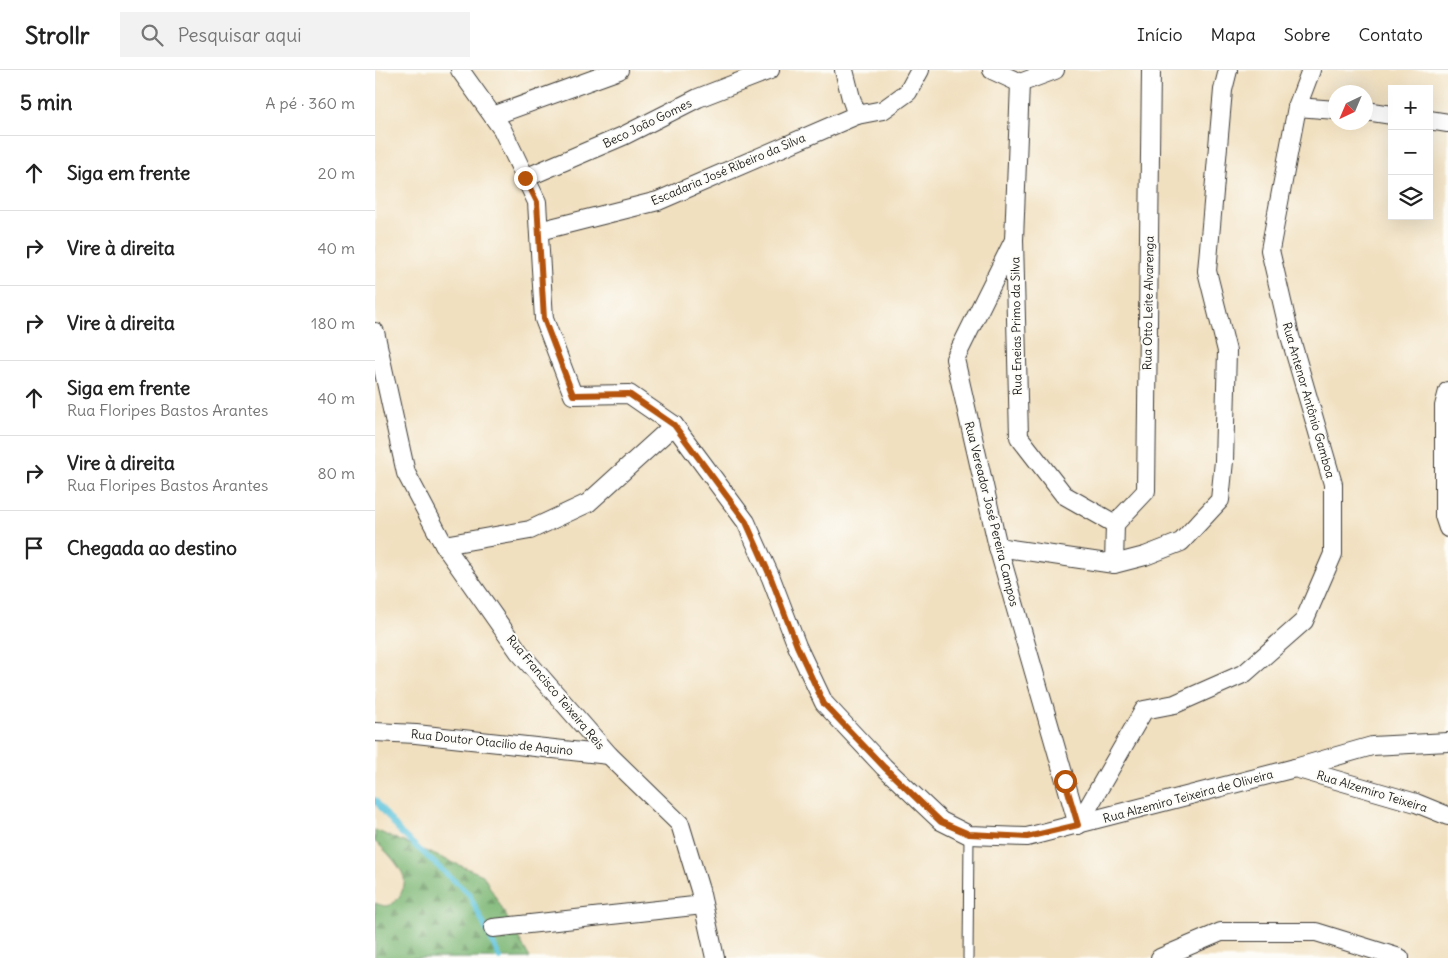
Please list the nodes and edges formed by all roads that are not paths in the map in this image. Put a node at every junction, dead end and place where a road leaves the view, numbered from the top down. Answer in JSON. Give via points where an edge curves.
{"nodes":[{"id":1,"x":460,"y":70,"type":"edge"},
{"id":2,"x":619,"y":70,"type":"edge"},
{"id":3,"x":770,"y":70,"type":"edge"},
{"id":4,"x":844,"y":70,"type":"edge"},
{"id":5,"x":920,"y":70,"type":"edge"},
{"id":6,"x":992,"y":70,"type":"edge"},
{"id":7,"x":1055,"y":70,"type":"edge"},
{"id":8,"x":1151,"y":70,"type":"edge"},
{"id":9,"x":1228,"y":70,"type":"edge"},
{"id":10,"x":1311,"y":70,"type":"edge"},
{"id":11,"x":1020,"y":83,"type":"junction"},
{"id":12,"x":1297,"y":107,"type":"junction"},
{"id":13,"x":1328,"y":109,"type":"edge"},
{"id":14,"x":1373,"y":112,"type":"edge"},
{"id":15,"x":857,"y":114,"type":"junction"},
{"id":16,"x":1388,"y":114,"type":"edge"},
{"id":17,"x":493,"y":116,"type":"junction"},
{"id":18,"x":1433,"y":121,"type":"edge"},
{"id":19,"x":1448,"y":123,"type":"edge"},
{"id":20,"x":525,"y":178,"type":"junction"},
{"id":21,"x":539,"y":231,"type":"junction"},
{"id":22,"x":1014,"y":240,"type":"junction"},
{"id":23,"x":375,"y":332,"type":"edge"},
{"id":24,"x":1448,"y":391,"type":"edge"},
{"id":25,"x":674,"y":425,"type":"junction"},
{"id":26,"x":1115,"y":524,"type":"junction"},
{"id":27,"x":1448,"y":528,"type":"edge"},
{"id":28,"x":444,"y":545,"type":"junction"},
{"id":29,"x":998,"y":547,"type":"junction"},
{"id":30,"x":1114,"y":564,"type":"junction"},
{"id":31,"x":375,"y":732,"type":"edge"},
{"id":32,"x":1448,"y":742,"type":"edge"},
{"id":33,"x":609,"y":755,"type":"junction"},
{"id":34,"x":1295,"y":768,"type":"junction"},
{"id":35,"x":1448,"y":816,"type":"edge"},
{"id":36,"x":1078,"y":825,"type":"junction"},
{"id":37,"x":969,"y":834,"type":"junction"},
{"id":38,"x":703,"y":905,"type":"junction"},
{"id":39,"x":493,"y":928,"type":"dead end"},
{"id":40,"x":715,"y":958,"type":"edge"},
{"id":41,"x":968,"y":958,"type":"edge"},
{"id":42,"x":1160,"y":958,"type":"edge"},
{"id":43,"x":1400,"y":958,"type":"edge"}],
"edges":[{"from":1,"to":17,"type":"street"},
{"from":2,"to":17,"type":"street"},
{"from":3,"to":20,"type":"street","name":"Beco João Gomes","via":[[698,98],[623,136]]},
{"from":4,"to":15,"type":"street"},
{"from":5,"to":15,"type":"street","name":"Escadaria José Ribeiro da Silva","via":[[908,92],[883,110]]},
{"from":6,"to":11,"type":"street"},
{"from":7,"to":11,"type":"street"},
{"from":8,"to":26,"type":"street","name":"Rua Otto Leite Alvarenga","via":[[1146,491]]},
{"from":9,"to":30,"type":"street","via":[[1223,90],[1207,271],[1227,351],[1225,461],[1220,500],[1181,542]]},
{"from":10,"to":12,"type":"street","name":"Rua Antenor Antônio Gamboa"},
{"from":11,"to":22,"type":"street","name":"Rua Eneias Primo da Silva"},
{"from":12,"to":13,"type":"street"},
{"from":12,"to":36,"type":"street","name":"Rua Antenor Antônio Gamboa","via":[[1270,250],[1290,336],[1333,484],[1333,554],[1304,620],[1245,674],[1175,704],[1144,710]]},
{"from":14,"to":16,"type":"street"},
{"from":15,"to":21,"type":"street","name":"Escadaria José Ribeiro da Silva","via":[[658,201]]},
{"from":17,"to":20,"type":"street"},
{"from":18,"to":19,"type":"street"},
{"from":20,"to":21,"type":"street","via":[[537,202]]},
{"from":21,"to":25,"type":"street","name":"Rua Alzemiro Teixeira de Oliveira","via":[[544,319],[573,395],[629,394]]},
{"from":22,"to":26,"type":"street","name":"Rua Eneias Primo da Silva","via":[[1019,437],[1064,495]]},
{"from":22,"to":29,"type":"street","name":"Rua Vereador José Pereira Campos","via":[[955,359]]},
{"from":23,"to":28,"type":"street","name":"Rua Francisco Teixeira Reis","via":[[406,473]]},
{"from":24,"to":27,"type":"street","via":[[1444,406],[1444,516]]},
{"from":25,"to":28,"type":"street","via":[[588,503],[530,530]]},
{"from":25,"to":37,"type":"street","name":"Rua Alzemiro Teixeira de Oliveira","via":[[746,522],[824,704],[941,822]]},
{"from":26,"to":30,"type":"street"},
{"from":28,"to":33,"type":"street","name":"Rua Francisco Teixeira Reis","via":[[519,652]]},
{"from":29,"to":30,"type":"street"},
{"from":29,"to":36,"type":"street","name":"Rua Vereador José Pereira Campos"},
{"from":31,"to":33,"type":"street","name":"Rua Doutor Otacilio de Aquino"},
{"from":32,"to":34,"type":"street","name":"Rua Alzemiro Teixeira de Oliveira","via":[[1372,746]]},
{"from":33,"to":38,"type":"street","name":"Rua Francisco Teixeira Reis","via":[[680,824]]},
{"from":34,"to":35,"type":"street","name":"Rua Alzemiro Teixeira","via":[[1416,803]]},
{"from":34,"to":36,"type":"street","name":"Rua Alzemiro Teixeira de Oliveira"},
{"from":36,"to":37,"type":"street","name":"Rua Alzemiro Teixeira de Oliveira","via":[[1027,837]]},
{"from":37,"to":41,"type":"lane"},
{"from":38,"to":39,"type":"street"},
{"from":38,"to":40,"type":"street","name":"Rua Francisco Teixeira Reis"},
{"from":42,"to":43,"type":"street","via":[[1221,932],[1316,932]]}]}
